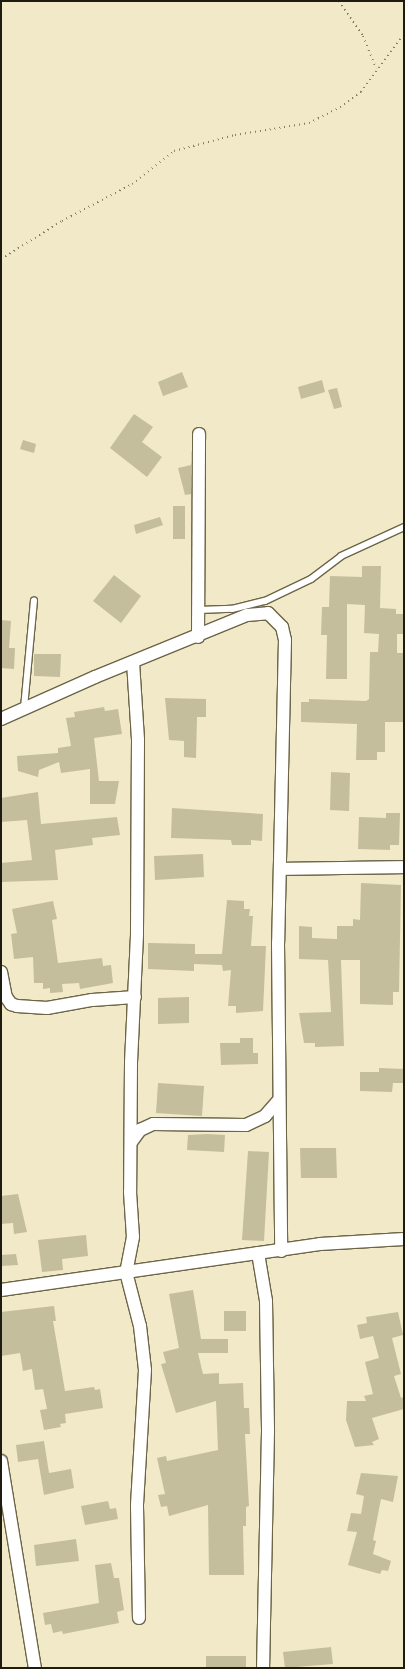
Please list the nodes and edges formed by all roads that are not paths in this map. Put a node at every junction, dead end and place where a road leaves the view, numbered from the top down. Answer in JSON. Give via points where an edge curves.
{"nodes":[{"id":1,"x":199,"y":434,"type":"dead end"},
{"id":2,"x":404,"y":527,"type":"edge"},
{"id":3,"x":34,"y":600,"type":"dead end"},
{"id":4,"x":196,"y":610,"type":"junction"},
{"id":5,"x":198,"y":637,"type":"junction"},
{"id":6,"x":133,"y":662,"type":"junction"},
{"id":7,"x":23,"y":710,"type":"junction"},
{"id":8,"x":1,"y":719,"type":"edge"},
{"id":9,"x":404,"y":867,"type":"edge"},
{"id":10,"x":281,"y":869,"type":"junction"},
{"id":11,"x":1,"y":972,"type":"edge"},
{"id":12,"x":135,"y":997,"type":"junction"},
{"id":13,"x":279,"y":1100,"type":"junction"},
{"id":14,"x":132,"y":1141,"type":"junction"},
{"id":15,"x":404,"y":1239,"type":"edge"},
{"id":16,"x":281,"y":1251,"type":"junction"},
{"id":17,"x":258,"y":1253,"type":"junction"},
{"id":18,"x":126,"y":1272,"type":"junction"},
{"id":19,"x":1,"y":1290,"type":"edge"},
{"id":20,"x":1,"y":1461,"type":"edge"},
{"id":21,"x":139,"y":1618,"type":"dead end"},
{"id":22,"x":36,"y":1668,"type":"edge"},
{"id":23,"x":263,"y":1668,"type":"edge"}],
"edges":[{"from":1,"to":4,"type":"street"},
{"from":2,"to":4,"type":"lane","via":[[341,556],[311,579],[265,600],[232,610]]},
{"from":3,"to":7,"type":"lane"},
{"from":4,"to":5,"type":"street"},
{"from":5,"to":6,"type":"street"},
{"from":5,"to":10,"type":"street","via":[[257,612],[268,613],[282,626],[285,640]]},
{"from":6,"to":7,"type":"street"},
{"from":6,"to":12,"type":"street","via":[[138,740]]},
{"from":7,"to":8,"type":"street"},
{"from":9,"to":10,"type":"street"},
{"from":10,"to":13,"type":"street"},
{"from":11,"to":12,"type":"street","via":[[6,997],[11,1004],[18,1006],[47,1008]]},
{"from":12,"to":14,"type":"street"},
{"from":13,"to":14,"type":"street","via":[[265,1116],[246,1125],[153,1124],[140,1130]]},
{"from":13,"to":16,"type":"street"},
{"from":14,"to":18,"type":"street","via":[[130,1192],[133,1237]]},
{"from":15,"to":16,"type":"street","via":[[320,1244]]},
{"from":16,"to":17,"type":"street"},
{"from":17,"to":18,"type":"street"},
{"from":17,"to":23,"type":"street","via":[[266,1301],[268,1432]]},
{"from":18,"to":19,"type":"street"},
{"from":18,"to":21,"type":"street","via":[[140,1326],[145,1370],[137,1506]]},
{"from":20,"to":22,"type":"street"}]}
